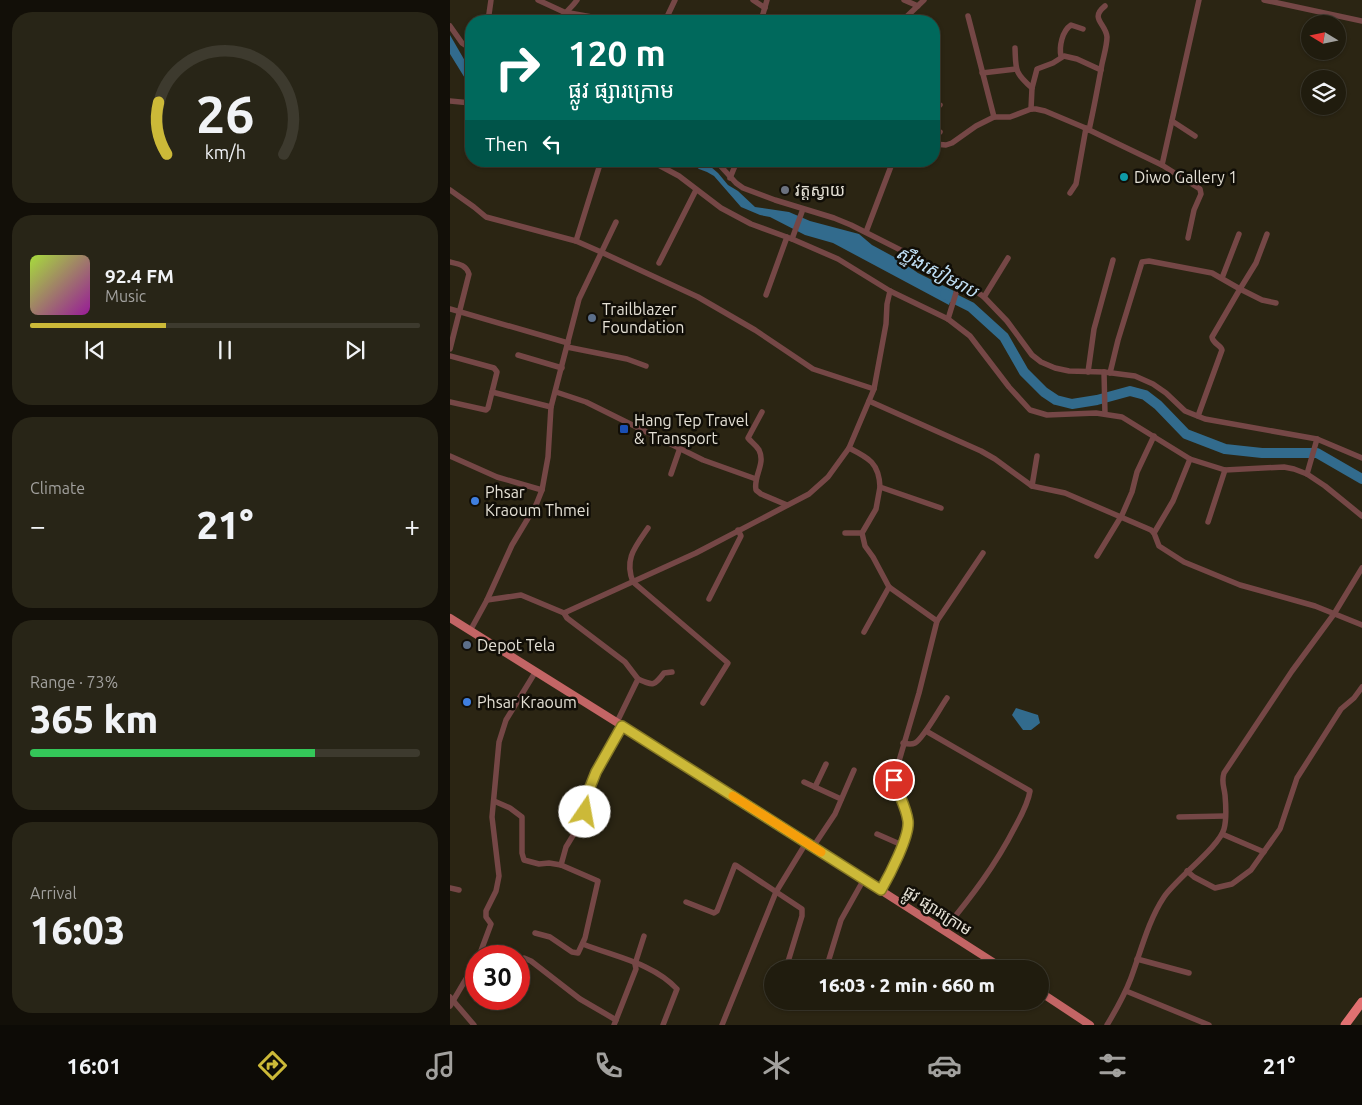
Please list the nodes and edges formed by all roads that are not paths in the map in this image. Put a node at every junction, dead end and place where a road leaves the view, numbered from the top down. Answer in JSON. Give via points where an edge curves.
{"nodes":[{"id":1,"x":491,"y":0,"type":"edge"},
{"id":2,"x":538,"y":0,"type":"edge"},
{"id":3,"x":577,"y":0,"type":"edge"},
{"id":4,"x":675,"y":0,"type":"edge"},
{"id":5,"x":753,"y":0,"type":"edge"},
{"id":6,"x":767,"y":0,"type":"edge"},
{"id":7,"x":904,"y":0,"type":"edge"},
{"id":8,"x":924,"y":0,"type":"edge"},
{"id":9,"x":1199,"y":0,"type":"edge"},
{"id":10,"x":1264,"y":0,"type":"edge"},
{"id":11,"x":1284,"y":2,"type":"edge"},
{"id":12,"x":918,"y":6,"type":"junction"},
{"id":13,"x":1105,"y":6,"type":"dead end"},
{"id":14,"x":764,"y":8,"type":"junction"},
{"id":15,"x":564,"y":12,"type":"junction"},
{"id":16,"x":489,"y":15,"type":"edge"},
{"id":17,"x":563,"y":15,"type":"edge"},
{"id":18,"x":581,"y":15,"type":"edge"},
{"id":19,"x":667,"y":15,"type":"edge"},
{"id":20,"x":763,"y":15,"type":"edge"},
{"id":21,"x":908,"y":15,"type":"edge"},
{"id":22,"x":968,"y":16,"type":"dead end"},
{"id":23,"x":1362,"y":22,"type":"edge"},
{"id":24,"x":450,"y":26,"type":"edge"},
{"id":25,"x":1083,"y":29,"type":"dead end"},
{"id":26,"x":465,"y":45,"type":"edge"},
{"id":27,"x":1015,"y":48,"type":"dead end"},
{"id":28,"x":1061,"y":56,"type":"junction"},
{"id":29,"x":1016,"y":69,"type":"junction"},
{"id":30,"x":1101,"y":70,"type":"junction"},
{"id":31,"x":982,"y":73,"type":"junction"},
{"id":32,"x":1032,"y":88,"type":"junction"},
{"id":33,"x":450,"y":101,"type":"edge"},
{"id":34,"x":465,"y":102,"type":"edge"},
{"id":35,"x":1031,"y":109,"type":"junction"},
{"id":36,"x":994,"y":117,"type":"junction"},
{"id":37,"x":1172,"y":121,"type":"junction"},
{"id":38,"x":1088,"y":129,"type":"junction"},
{"id":39,"x":1195,"y":136,"type":"dead end"},
{"id":40,"x":940,"y":144,"type":"edge"},
{"id":41,"x":1162,"y":165,"type":"junction"},
{"id":42,"x":599,"y":167,"type":"edge"},
{"id":43,"x":662,"y":167,"type":"edge"},
{"id":44,"x":721,"y":167,"type":"edge"},
{"id":45,"x":734,"y":167,"type":"edge"},
{"id":46,"x":891,"y":167,"type":"edge"},
{"id":47,"x":730,"y":178,"type":"junction"},
{"id":48,"x":450,"y":190,"type":"edge"},
{"id":49,"x":696,"y":190,"type":"junction"},
{"id":50,"x":1070,"y":193,"type":"dead end"},
{"id":51,"x":802,"y":211,"type":"junction"},
{"id":52,"x":616,"y":222,"type":"dead end"},
{"id":53,"x":866,"y":232,"type":"junction"},
{"id":54,"x":1239,"y":234,"type":"dead end"},
{"id":55,"x":1267,"y":234,"type":"dead end"},
{"id":56,"x":790,"y":238,"type":"junction"},
{"id":57,"x":1188,"y":238,"type":"dead end"},
{"id":58,"x":576,"y":241,"type":"junction"},
{"id":59,"x":601,"y":252,"type":"junction"},
{"id":60,"x":1008,"y":258,"type":"dead end"},
{"id":61,"x":1114,"y":260,"type":"dead end"},
{"id":62,"x":450,"y":262,"type":"edge"},
{"id":63,"x":659,"y":263,"type":"dead end"},
{"id":64,"x":1222,"y":278,"type":"junction"},
{"id":65,"x":960,"y":282,"type":"junction"},
{"id":66,"x":1240,"y":289,"type":"junction"},
{"id":67,"x":890,"y":291,"type":"junction"},
{"id":68,"x":766,"y":296,"type":"dead end"},
{"id":69,"x":984,"y":297,"type":"junction"},
{"id":70,"x":1276,"y":303,"type":"dead end"},
{"id":71,"x":450,"y":309,"type":"edge"},
{"id":72,"x":459,"y":311,"type":"junction"},
{"id":73,"x":948,"y":316,"type":"junction"},
{"id":74,"x":568,"y":345,"type":"junction"},
{"id":75,"x":450,"y":349,"type":"edge"},
{"id":76,"x":518,"y":355,"type":"dead end"},
{"id":77,"x":450,"y":356,"type":"edge"},
{"id":78,"x":646,"y":366,"type":"dead end"},
{"id":79,"x":562,"y":368,"type":"junction"},
{"id":80,"x":1088,"y":372,"type":"junction"},
{"id":81,"x":1107,"y":372,"type":"junction"},
{"id":82,"x":874,"y":389,"type":"junction"},
{"id":83,"x":492,"y":392,"type":"junction"},
{"id":84,"x":556,"y":392,"type":"junction"},
{"id":85,"x":869,"y":401,"type":"junction"},
{"id":86,"x":450,"y":402,"type":"edge"},
{"id":87,"x":552,"y":407,"type":"junction"},
{"id":88,"x":762,"y":412,"type":"dead end"},
{"id":89,"x":1105,"y":414,"type":"junction"},
{"id":90,"x":1198,"y":416,"type":"junction"},
{"id":91,"x":1154,"y":436,"type":"junction"},
{"id":92,"x":1317,"y":441,"type":"junction"},
{"id":93,"x":680,"y":448,"type":"junction"},
{"id":94,"x":849,"y":448,"type":"junction"},
{"id":95,"x":450,"y":456,"type":"edge"},
{"id":96,"x":1037,"y":456,"type":"dead end"},
{"id":97,"x":1362,"y":458,"type":"edge"},
{"id":98,"x":1190,"y":459,"type":"junction"},
{"id":99,"x":1224,"y":470,"type":"junction"},
{"id":100,"x":671,"y":474,"type":"dead end"},
{"id":101,"x":1307,"y":474,"type":"junction"},
{"id":102,"x":756,"y":480,"type":"junction"},
{"id":103,"x":1032,"y":486,"type":"junction"},
{"id":104,"x":880,"y":487,"type":"junction"},
{"id":105,"x":542,"y":490,"type":"junction"},
{"id":106,"x":787,"y":505,"type":"junction"},
{"id":107,"x":941,"y":508,"type":"dead end"},
{"id":108,"x":1362,"y":516,"type":"edge"},
{"id":109,"x":1121,"y":518,"type":"junction"},
{"id":110,"x":1208,"y":522,"type":"dead end"},
{"id":111,"x":648,"y":528,"type":"dead end"},
{"id":112,"x":738,"y":530,"type":"junction"},
{"id":113,"x":846,"y":533,"type":"dead end"},
{"id":114,"x":862,"y":533,"type":"junction"},
{"id":115,"x":1154,"y":533,"type":"junction"},
{"id":116,"x":983,"y":553,"type":"dead end"},
{"id":117,"x":1096,"y":556,"type":"dead end"},
{"id":118,"x":1362,"y":568,"type":"edge"},
{"id":119,"x":633,"y":582,"type":"junction"},
{"id":120,"x":889,"y":587,"type":"junction"},
{"id":121,"x":709,"y":599,"type":"dead end"},
{"id":122,"x":487,"y":600,"type":"junction"},
{"id":123,"x":564,"y":613,"type":"junction"},
{"id":124,"x":1334,"y":614,"type":"junction"},
{"id":125,"x":450,"y":618,"type":"edge"},
{"id":126,"x":937,"y":621,"type":"junction"},
{"id":127,"x":1362,"y":625,"type":"edge"},
{"id":128,"x":470,"y":631,"type":"junction"},
{"id":129,"x":864,"y":632,"type":"dead end"},
{"id":130,"x":536,"y":671,"type":"junction"},
{"id":131,"x":672,"y":672,"type":"dead end"},
{"id":132,"x":638,"y":679,"type":"junction"},
{"id":133,"x":1362,"y":687,"type":"edge"},
{"id":134,"x":947,"y":698,"type":"dead end"},
{"id":135,"x":703,"y":704,"type":"dead end"},
{"id":136,"x":620,"y":724,"type":"junction"},
{"id":137,"x":926,"y":731,"type":"junction"},
{"id":138,"x":903,"y":743,"type":"junction"},
{"id":139,"x":826,"y":764,"type":"dead end"},
{"id":140,"x":854,"y":770,"type":"dead end"},
{"id":141,"x":804,"y":782,"type":"dead end"},
{"id":142,"x":815,"y":787,"type":"junction"},
{"id":143,"x":841,"y":799,"type":"junction"},
{"id":144,"x":494,"y":801,"type":"junction"},
{"id":145,"x":1226,"y":816,"type":"junction"},
{"id":146,"x":1179,"y":817,"type":"dead end"},
{"id":147,"x":878,"y":834,"type":"dead end"},
{"id":148,"x":1222,"y":834,"type":"junction"},
{"id":149,"x":806,"y":842,"type":"junction"},
{"id":150,"x":902,"y":845,"type":"junction"},
{"id":151,"x":813,"y":847,"type":"junction"},
{"id":152,"x":1264,"y":852,"type":"junction"},
{"id":153,"x":561,"y":865,"type":"junction"},
{"id":154,"x":1187,"y":871,"type":"junction"},
{"id":155,"x":864,"y":879,"type":"junction"},
{"id":156,"x":450,"y":888,"type":"edge"},
{"id":157,"x":459,"y":890,"type":"dead end"},
{"id":158,"x":881,"y":890,"type":"junction"},
{"id":159,"x":776,"y":892,"type":"junction"},
{"id":160,"x":686,"y":902,"type":"dead end"},
{"id":161,"x":944,"y":930,"type":"junction"},
{"id":162,"x":535,"y":933,"type":"dead end"},
{"id":163,"x":644,"y":936,"type":"dead end"},
{"id":164,"x":583,"y":944,"type":"junction"},
{"id":165,"x":483,"y":945,"type":"edge"},
{"id":166,"x":1137,"y":959,"type":"junction"},
{"id":167,"x":789,"y":960,"type":"edge"},
{"id":168,"x":829,"y":960,"type":"edge"},
{"id":169,"x":990,"y":960,"type":"edge"},
{"id":170,"x":530,"y":961,"type":"edge"},
{"id":171,"x":635,"y":964,"type":"junction"},
{"id":172,"x":1189,"y":973,"type":"dead end"},
{"id":173,"x":465,"y":979,"type":"edge"},
{"id":174,"x":1126,"y":991,"type":"junction"},
{"id":175,"x":1049,"y":999,"type":"edge"},
{"id":176,"x":451,"y":1001,"type":"edge"},
{"id":177,"x":1362,"y":1004,"type":"edge"},
{"id":178,"x":1080,"y":1022,"type":"edge"},
{"id":179,"x":615,"y":1023,"type":"edge"},
{"id":180,"x":474,"y":1025,"type":"edge"},
{"id":181,"x":663,"y":1025,"type":"edge"},
{"id":182,"x":722,"y":1025,"type":"edge"},
{"id":183,"x":1090,"y":1025,"type":"edge"},
{"id":184,"x":1107,"y":1025,"type":"edge"},
{"id":185,"x":1209,"y":1025,"type":"edge"},
{"id":186,"x":1345,"y":1025,"type":"edge"}],
"edges":[{"from":1,"to":16,"type":"street"},
{"from":2,"to":15,"type":"street"},
{"from":3,"to":15,"type":"street","via":[[571,9]]},
{"from":4,"to":19,"type":"street"},
{"from":5,"to":14,"type":"street"},
{"from":6,"to":14,"type":"street"},
{"from":7,"to":12,"type":"street"},
{"from":8,"to":12,"type":"street"},
{"from":9,"to":37,"type":"street"},
{"from":10,"to":11,"type":"street"},
{"from":11,"to":23,"type":"street"},
{"from":12,"to":21,"type":"street"},
{"from":13,"to":30,"type":"street","via":[[1098,15],[1107,37]]},
{"from":14,"to":20,"type":"street"},
{"from":15,"to":17,"type":"street"},
{"from":15,"to":18,"type":"street"},
{"from":22,"to":31,"type":"street"},
{"from":24,"to":26,"type":"street"},
{"from":25,"to":28,"type":"street","via":[[1071,25],[1067,28],[1060,47]]},
{"from":27,"to":29,"type":"street"},
{"from":28,"to":30,"type":"street"},
{"from":28,"to":32,"type":"street","via":[[1037,69]]},
{"from":29,"to":31,"type":"street"},
{"from":29,"to":32,"type":"street"},
{"from":30,"to":38,"type":"street"},
{"from":31,"to":36,"type":"street"},
{"from":32,"to":35,"type":"street"},
{"from":33,"to":34,"type":"street"},
{"from":35,"to":36,"type":"street","via":[[1010,117]]},
{"from":35,"to":38,"type":"street","via":[[1045,111]]},
{"from":36,"to":40,"type":"street","via":[[952,143]]},
{"from":37,"to":39,"type":"street"},
{"from":37,"to":41,"type":"street"},
{"from":38,"to":41,"type":"street"},
{"from":38,"to":50,"type":"street","via":[[1077,179]]},
{"from":41,"to":57,"type":"street","via":[[1200,189]]},
{"from":42,"to":58,"type":"street"},
{"from":43,"to":49,"type":"street"},
{"from":44,"to":47,"type":"street"},
{"from":45,"to":47,"type":"street"},
{"from":46,"to":53,"type":"street"},
{"from":47,"to":51,"type":"street","via":[[757,194]]},
{"from":48,"to":58,"type":"street","via":[[486,217]]},
{"from":49,"to":56,"type":"street","via":[[751,224]]},
{"from":49,"to":63,"type":"street"},
{"from":51,"to":53,"type":"street","via":[[834,218]]},
{"from":51,"to":56,"type":"street"},
{"from":52,"to":59,"type":"street"},
{"from":53,"to":65,"type":"street"},
{"from":54,"to":64,"type":"street"},
{"from":55,"to":66,"type":"street","via":[[1256,263]]},
{"from":56,"to":67,"type":"street","via":[[838,259]]},
{"from":56,"to":68,"type":"street"},
{"from":58,"to":59,"type":"street"},
{"from":59,"to":74,"type":"street","via":[[579,299]]},
{"from":59,"to":82,"type":"street","via":[[698,297],[756,330],[813,369]]},
{"from":60,"to":69,"type":"street"},
{"from":61,"to":80,"type":"street","via":[[1094,329]]},
{"from":62,"to":72,"type":"street","via":[[464,266],[469,274]]},
{"from":64,"to":66,"type":"street"},
{"from":64,"to":81,"type":"street","via":[[1206,271],[1142,262]]},
{"from":65,"to":69,"type":"street"},
{"from":65,"to":73,"type":"street"},
{"from":66,"to":70,"type":"street"},
{"from":66,"to":90,"type":"street","via":[[1212,338],[1222,350]]},
{"from":67,"to":73,"type":"street"},
{"from":67,"to":82,"type":"street"},
{"from":69,"to":80,"type":"street","via":[[1041,362],[1069,371]]},
{"from":71,"to":72,"type":"street"},
{"from":72,"to":74,"type":"street"},
{"from":72,"to":75,"type":"street"},
{"from":73,"to":89,"type":"street","via":[[970,336],[1030,410],[1047,414]]},
{"from":74,"to":78,"type":"street"},
{"from":74,"to":79,"type":"street"},
{"from":76,"to":79,"type":"street"},
{"from":77,"to":83,"type":"street","via":[[494,368],[497,372]]},
{"from":79,"to":84,"type":"street"},
{"from":80,"to":81,"type":"street"},
{"from":81,"to":89,"type":"street"},
{"from":81,"to":90,"type":"street","via":[[1135,376],[1153,384],[1186,411]]},
{"from":82,"to":85,"type":"street"},
{"from":83,"to":86,"type":"street","via":[[486,410]]},
{"from":83,"to":87,"type":"street"},
{"from":84,"to":87,"type":"street"},
{"from":84,"to":93,"type":"street","via":[[586,402]]},
{"from":85,"to":94,"type":"street"},
{"from":85,"to":103,"type":"street","via":[[989,455]]},
{"from":87,"to":105,"type":"street"},
{"from":88,"to":102,"type":"street","via":[[748,438],[760,453]]},
{"from":89,"to":91,"type":"street","via":[[1126,419]]},
{"from":90,"to":92,"type":"street"},
{"from":91,"to":98,"type":"street"},
{"from":91,"to":109,"type":"street"},
{"from":92,"to":97,"type":"street"},
{"from":92,"to":101,"type":"street"},
{"from":93,"to":100,"type":"street"},
{"from":93,"to":102,"type":"street"},
{"from":94,"to":104,"type":"street","via":[[876,466]]},
{"from":94,"to":106,"type":"street","via":[[828,477],[809,494]]},
{"from":95,"to":105,"type":"street","via":[[497,477]]},
{"from":96,"to":103,"type":"street"},
{"from":98,"to":99,"type":"street"},
{"from":98,"to":115,"type":"street","via":[[1174,501]]},
{"from":99,"to":101,"type":"street","via":[[1284,467]]},
{"from":99,"to":110,"type":"street"},
{"from":101,"to":108,"type":"street"},
{"from":102,"to":106,"type":"street","via":[[756,490]]},
{"from":103,"to":109,"type":"street","via":[[1065,493]]},
{"from":104,"to":107,"type":"street"},
{"from":104,"to":114,"type":"street","via":[[876,509]]},
{"from":105,"to":122,"type":"street"},
{"from":106,"to":112,"type":"street"},
{"from":109,"to":115,"type":"street"},
{"from":109,"to":117,"type":"street"},
{"from":111,"to":119,"type":"street","via":[[630,555],[629,573]]},
{"from":112,"to":119,"type":"street"},
{"from":112,"to":121,"type":"street","via":[[741,536]]},
{"from":113,"to":114,"type":"street"},
{"from":114,"to":120,"type":"street","via":[[865,546]]},
{"from":115,"to":124,"type":"street","via":[[1159,546],[1184,562],[1240,585]]},
{"from":116,"to":126,"type":"street"},
{"from":118,"to":124,"type":"street"},
{"from":119,"to":123,"type":"street"},
{"from":119,"to":135,"type":"street","via":[[728,663]]},
{"from":120,"to":126,"type":"street"},
{"from":120,"to":129,"type":"street"},
{"from":122,"to":123,"type":"street","via":[[521,595]]},
{"from":122,"to":128,"type":"street"},
{"from":123,"to":132,"type":"street","via":[[625,662]]},
{"from":124,"to":127,"type":"street"},
{"from":124,"to":145,"type":"street","via":[[1224,773],[1222,784]]},
{"from":125,"to":128,"type":"main road","name":"ផ្លូវ ផ្សារក្រោម"},
{"from":126,"to":138,"type":"street"},
{"from":128,"to":130,"type":"main road","name":"ផ្លូវ ផ្សារក្រោម"},
{"from":130,"to":136,"type":"main road","name":"ផ្លូវ ផ្សារក្រោម"},
{"from":130,"to":144,"type":"street","via":[[501,732]]},
{"from":131,"to":132,"type":"street","via":[[664,673],[655,684]]},
{"from":132,"to":136,"type":"street"},
{"from":133,"to":152,"type":"street","via":[[1341,709],[1297,778],[1282,824]]},
{"from":134,"to":137,"type":"street"},
{"from":136,"to":149,"type":"main road","name":"ផ្លូវ ផ្សារក្រោម"},
{"from":136,"to":153,"type":"street","via":[[596,772],[585,800],[583,819],[568,844]]},
{"from":137,"to":138,"type":"street","via":[[915,743]]},
{"from":137,"to":161,"type":"street","via":[[1030,791],[1000,856]]},
{"from":138,"to":150,"type":"street","via":[[894,778],[908,822]]},
{"from":139,"to":142,"type":"street"},
{"from":140,"to":143,"type":"street"},
{"from":141,"to":142,"type":"street"},
{"from":142,"to":143,"type":"street"},
{"from":143,"to":151,"type":"street","via":[[836,814]]},
{"from":144,"to":153,"type":"street","via":[[522,817],[524,860]]},
{"from":144,"to":165,"type":"street","via":[[492,820],[500,876],[486,911],[491,924]]},
{"from":145,"to":146,"type":"street"},
{"from":145,"to":148,"type":"street"},
{"from":147,"to":150,"type":"street"},
{"from":148,"to":152,"type":"street"},
{"from":148,"to":154,"type":"street"},
{"from":149,"to":151,"type":"main road","name":"ផ្លូវ ផ្សារក្រោម"},
{"from":149,"to":159,"type":"street"},
{"from":150,"to":158,"type":"street"},
{"from":151,"to":155,"type":"main road","name":"ផ្លូវ ផ្សារក្រោម"},
{"from":152,"to":154,"type":"street","via":[[1245,876],[1221,888],[1211,887]]},
{"from":153,"to":164,"type":"street","via":[[598,881]]},
{"from":154,"to":166,"type":"street","via":[[1163,898]]},
{"from":155,"to":158,"type":"main road","name":"ផ្លូវ ផ្សារក្រោម"},
{"from":155,"to":168,"type":"street","via":[[841,920]]},
{"from":156,"to":157,"type":"street"},
{"from":158,"to":161,"type":"main road","name":"ផ្លូវ ផ្សារក្រោម"},
{"from":159,"to":160,"type":"street","via":[[736,865],[717,911],[714,913]]},
{"from":159,"to":167,"type":"street","via":[[803,912]]},
{"from":159,"to":182,"type":"street"},
{"from":161,"to":169,"type":"main road","name":"ផ្លូវ ផ្សារក្រោម"},
{"from":162,"to":164,"type":"street","via":[[550,937],[575,953]]},
{"from":163,"to":171,"type":"street"},
{"from":164,"to":171,"type":"street"},
{"from":166,"to":172,"type":"street"},
{"from":166,"to":174,"type":"street"},
{"from":170,"to":179,"type":"street"},
{"from":171,"to":179,"type":"street","via":[[636,969]]},
{"from":171,"to":181,"type":"street","via":[[654,970],[676,989]]},
{"from":173,"to":176,"type":"street"},
{"from":174,"to":184,"type":"street"},
{"from":174,"to":185,"type":"street"},
{"from":175,"to":178,"type":"main road"},
{"from":176,"to":180,"type":"street"},
{"from":177,"to":186,"type":"highway"},
{"from":178,"to":183,"type":"main road"}]}
